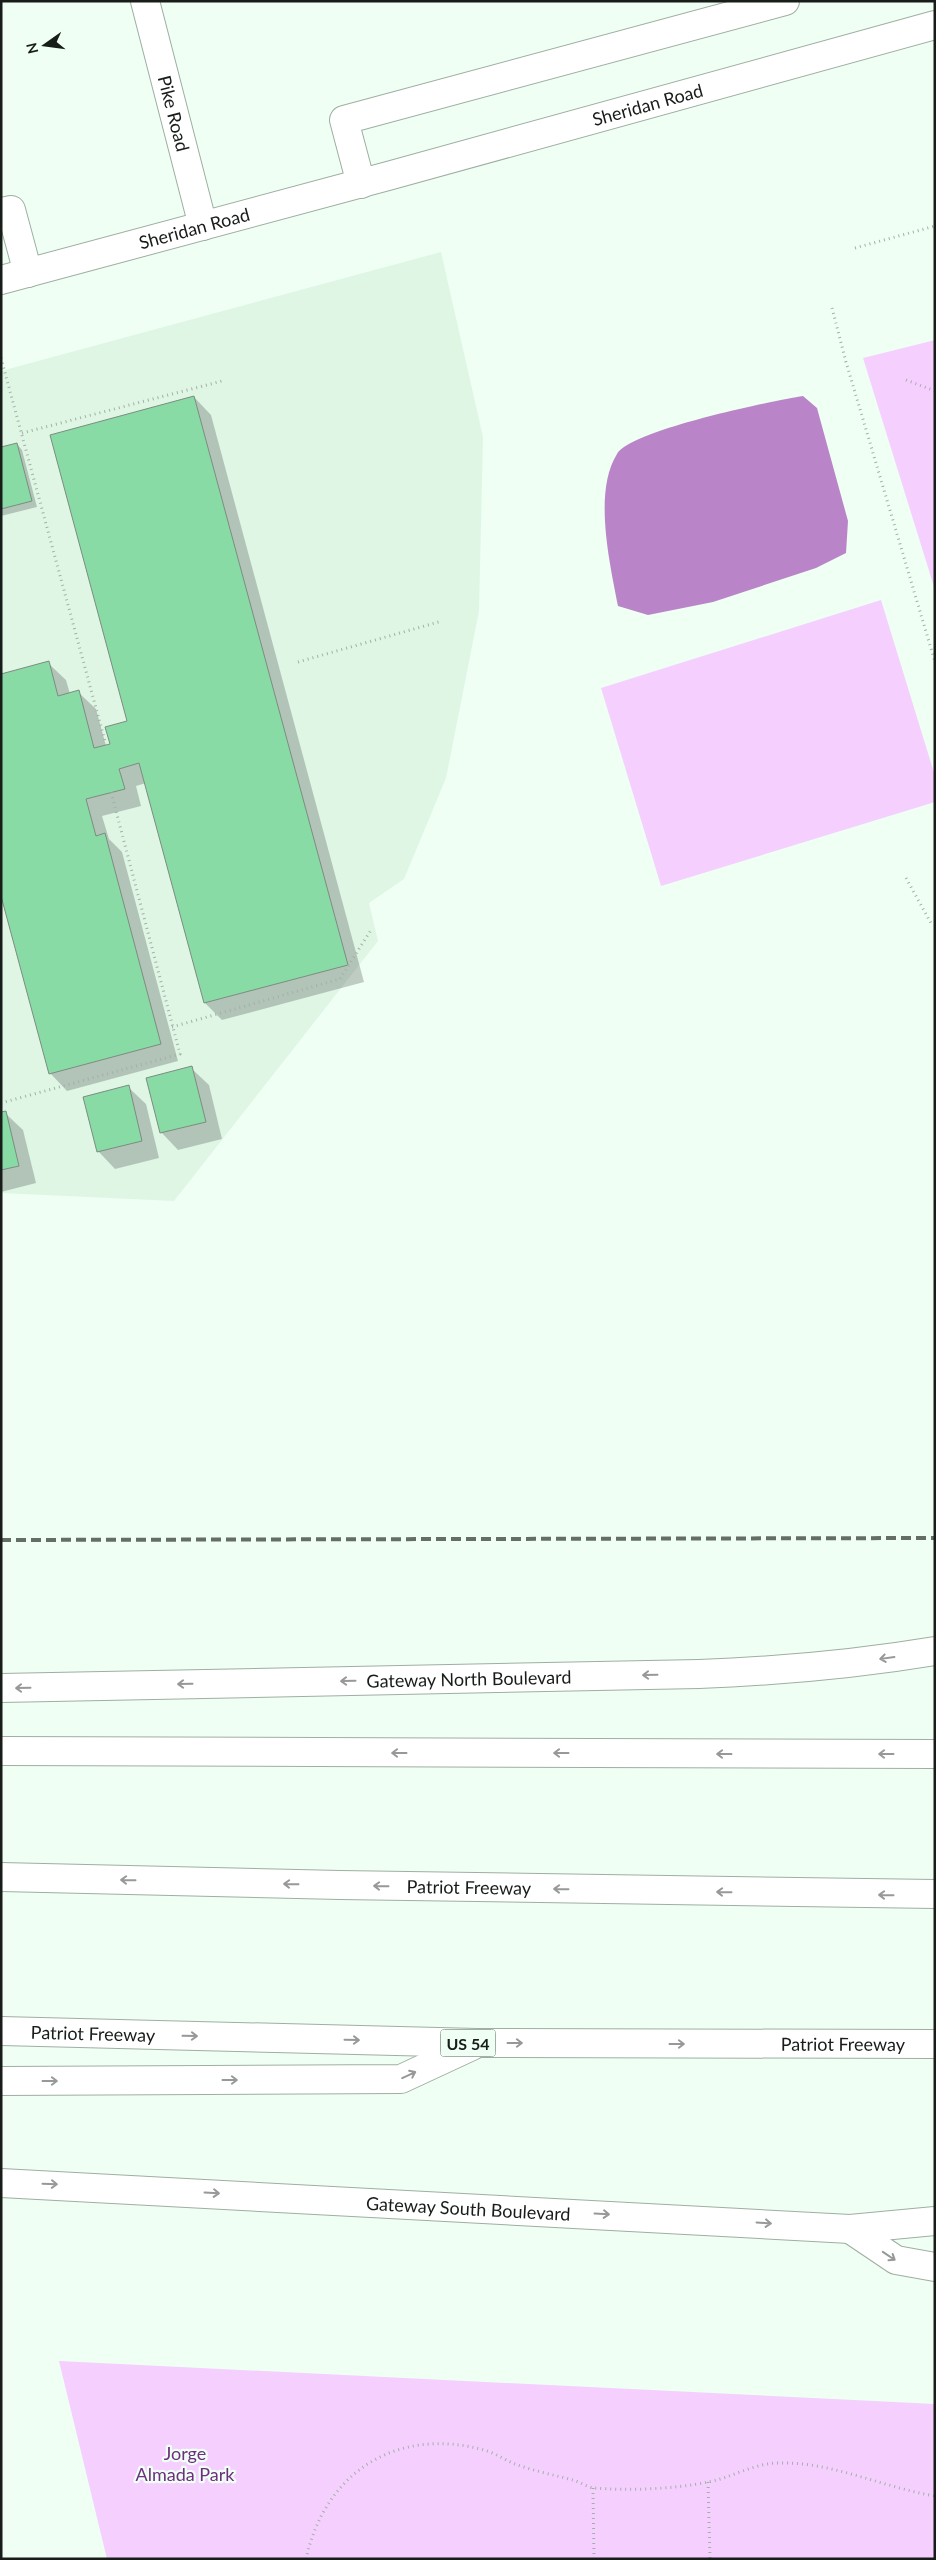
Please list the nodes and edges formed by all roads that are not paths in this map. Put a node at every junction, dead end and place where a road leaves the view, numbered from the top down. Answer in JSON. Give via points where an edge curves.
{"nodes":[{"id":1,"x":145,"y":1,"type":"edge"},
{"id":2,"x":785,"y":1,"type":"edge"},
{"id":3,"x":935,"y":25,"type":"edge"},
{"id":4,"x":361,"y":184,"type":"junction"},
{"id":5,"x":1,"y":212,"type":"edge"},
{"id":6,"x":203,"y":226,"type":"junction"},
{"id":7,"x":28,"y":273,"type":"junction"},
{"id":8,"x":1,"y":280,"type":"edge"},
{"id":9,"x":935,"y":1651,"type":"edge"},
{"id":10,"x":1,"y":1688,"type":"edge"},
{"id":11,"x":1,"y":1752,"type":"edge"},
{"id":12,"x":935,"y":1754,"type":"edge"},
{"id":13,"x":1,"y":1877,"type":"edge"},
{"id":14,"x":935,"y":1894,"type":"edge"},
{"id":15,"x":1,"y":2031,"type":"edge"},
{"id":16,"x":478,"y":2043,"type":"junction"},
{"id":17,"x":935,"y":2044,"type":"edge"},
{"id":18,"x":1,"y":2081,"type":"edge"},
{"id":19,"x":1,"y":2183,"type":"edge"},
{"id":20,"x":935,"y":2221,"type":"edge"},
{"id":21,"x":850,"y":2229,"type":"junction"},
{"id":22,"x":935,"y":2267,"type":"edge"}],
"edges":[{"from":1,"to":6,"type":"main road","name":"Pike Road"},
{"from":2,"to":4,"type":"main road","via":[[344,120]]},
{"from":3,"to":4,"type":"main road","name":"Sheridan Road"},
{"from":4,"to":6,"type":"main road","name":"Sheridan Road"},
{"from":5,"to":7,"type":"main road","via":[[11,210]]},
{"from":6,"to":7,"type":"main road","name":"Sheridan Road"},
{"from":7,"to":8,"type":"main road","name":"Sheridan Road"},
{"from":9,"to":10,"type":"main road","name":"Gateway North Boulevard","one_way":true,"via":[[855,1663],[757,1672]]},
{"from":12,"to":11,"type":"main road","one_way":true},
{"from":14,"to":13,"type":"main road","name":"Patriot Freeway","one_way":true},
{"from":15,"to":16,"type":"main road","name":"Patriot Freeway","number":"US 54","one_way":true},
{"from":16,"to":17,"type":"main road","name":"Patriot Freeway","number":"US 54","one_way":true},
{"from":18,"to":16,"type":"main road","one_way":true,"via":[[401,2079]]},
{"from":19,"to":21,"type":"main road","name":"Gateway South Boulevard","one_way":true},
{"from":20,"to":21,"type":"main road","name":"Gateway South Boulevard"},
{"from":21,"to":22,"type":"main road","one_way":true,"via":[[896,2260]]}]}
